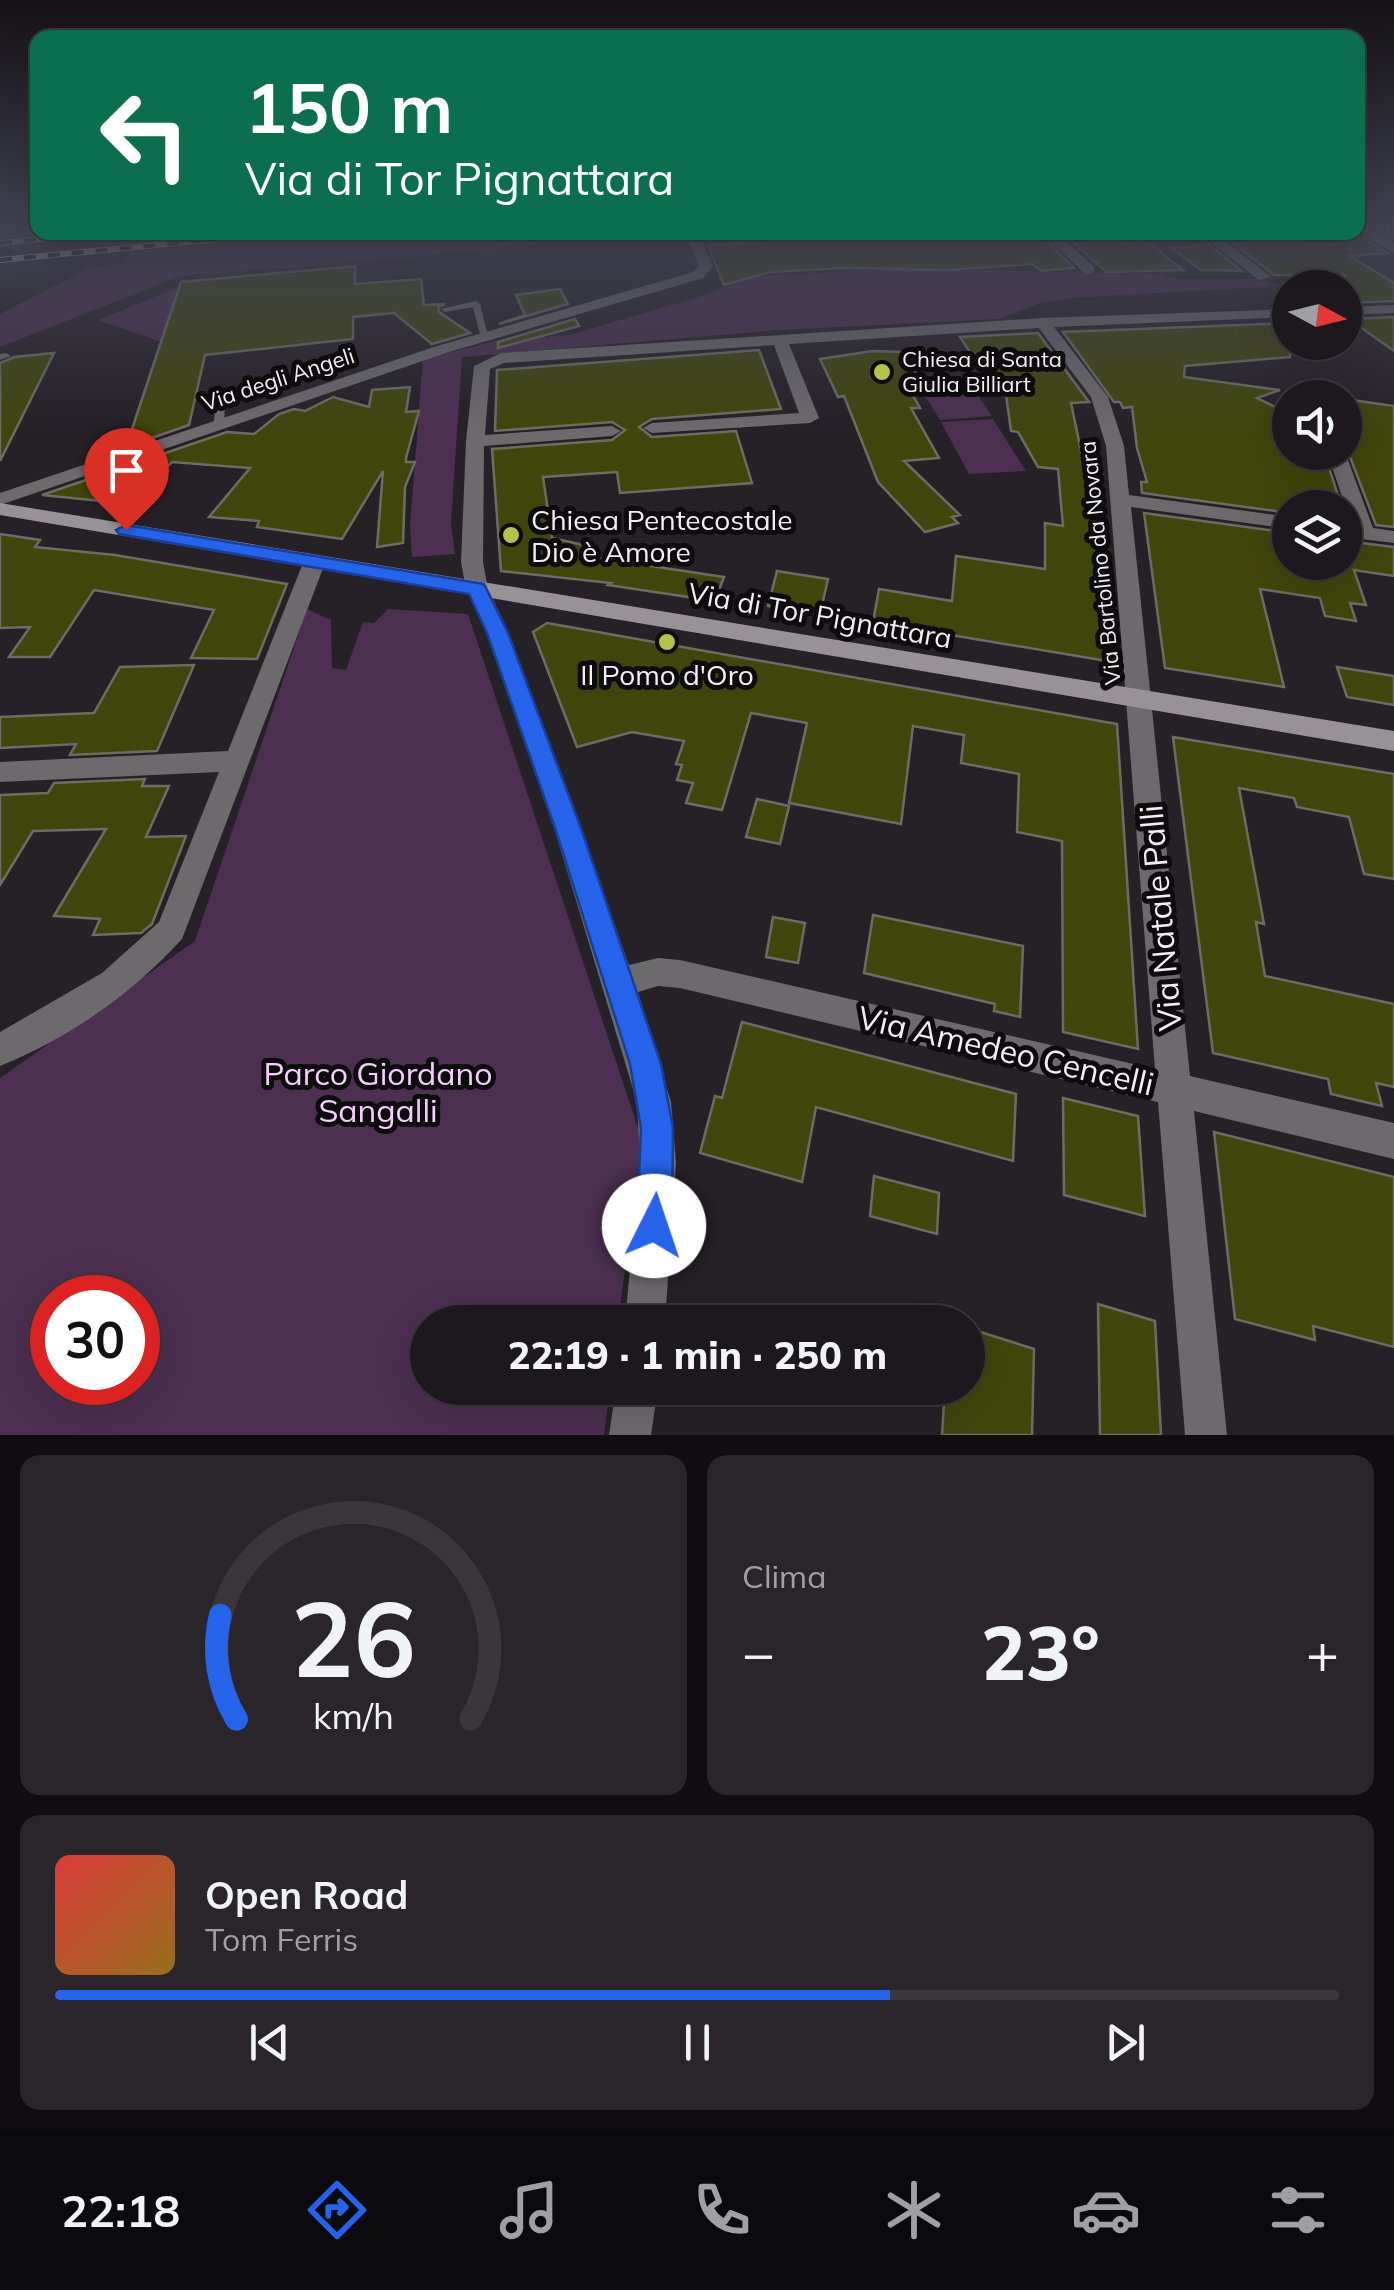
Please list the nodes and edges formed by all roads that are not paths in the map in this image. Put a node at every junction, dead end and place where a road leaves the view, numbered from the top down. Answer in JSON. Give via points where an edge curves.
{"nodes":[{"id":1,"x":631,"y":295,"type":"edge"},
{"id":2,"x":1362,"y":295,"type":"edge"},
{"id":3,"x":1272,"y":297,"type":"edge"},
{"id":4,"x":1394,"y":297,"type":"edge"},
{"id":5,"x":1362,"y":306,"type":"edge"},
{"id":6,"x":445,"y":309,"type":"dead end"},
{"id":7,"x":1272,"y":314,"type":"edge"},
{"id":8,"x":1044,"y":323,"type":"junction"},
{"id":9,"x":486,"y":338,"type":"junction"},
{"id":10,"x":779,"y":339,"type":"junction"},
{"id":11,"x":652,"y":428,"type":"dead end"},
{"id":12,"x":612,"y":431,"type":"dead end"},
{"id":13,"x":475,"y":440,"type":"junction"},
{"id":14,"x":0,"y":499,"type":"edge"},
{"id":15,"x":1120,"y":500,"type":"junction"},
{"id":16,"x":0,"y":509,"type":"edge"},
{"id":17,"x":1272,"y":521,"type":"edge"},
{"id":18,"x":1362,"y":533,"type":"edge"},
{"id":19,"x":1394,"y":537,"type":"edge"},
{"id":20,"x":314,"y":563,"type":"junction"},
{"id":21,"x":477,"y":589,"type":"junction"},
{"id":22,"x":1140,"y":699,"type":"junction"},
{"id":23,"x":1394,"y":741,"type":"edge"},
{"id":24,"x":237,"y":761,"type":"junction"},
{"id":25,"x":0,"y":772,"type":"edge"},
{"id":26,"x":618,"y":982,"type":"junction"},
{"id":27,"x":0,"y":1050,"type":"edge"},
{"id":28,"x":1174,"y":1088,"type":"junction"},
{"id":29,"x":1394,"y":1141,"type":"edge"},
{"id":30,"x":647,"y":1305,"type":"edge"},
{"id":31,"x":634,"y":1405,"type":"edge"},
{"id":32,"x":630,"y":1435,"type":"edge"},
{"id":33,"x":1206,"y":1435,"type":"edge"}],
"edges":[{"from":1,"to":9,"type":"street","name":"Via degli Angeli"},
{"from":2,"to":4,"type":"street"},
{"from":3,"to":8,"type":"street","via":[[1062,306],[1040,312]]},
{"from":4,"to":5,"type":"street"},
{"from":6,"to":9,"type":"lane","via":[[476,304]]},
{"from":7,"to":8,"type":"street"},
{"from":8,"to":10,"type":"street"},
{"from":8,"to":15,"type":"street","name":"Via Bartolino da Novara","via":[[1099,397],[1115,446]]},
{"from":9,"to":14,"type":"street","name":"Via degli Angeli","via":[[219,414]]},
{"from":10,"to":11,"type":"street","via":[[810,418]]},
{"from":10,"to":13,"type":"street","via":[[492,359],[479,371]]},
{"from":12,"to":13,"type":"street"},
{"from":13,"to":21,"type":"street"},
{"from":15,"to":17,"type":"street"},
{"from":15,"to":22,"type":"street","name":"Via Bartolino da Novara"},
{"from":16,"to":20,"type":"main road","name":"Via di Tor Pignattara"},
{"from":18,"to":19,"type":"street"},
{"from":20,"to":21,"type":"main road","name":"Via di Tor Pignattara"},
{"from":20,"to":24,"type":"street"},
{"from":21,"to":22,"type":"main road","name":"Via di Tor Pignattara"},
{"from":21,"to":26,"type":"street"},
{"from":22,"to":23,"type":"main road","name":"Via di Tor Pignattara"},
{"from":22,"to":28,"type":"street","name":"Via Natale Palli"},
{"from":24,"to":25,"type":"street"},
{"from":24,"to":27,"type":"street","via":[[171,930],[95,996]]},
{"from":26,"to":28,"type":"street","name":"Via Amedeo Cencelli","via":[[680,974]]},
{"from":26,"to":30,"type":"street","via":[[657,1128]]},
{"from":28,"to":29,"type":"street","name":"Via Amedeo Cencelli"},
{"from":28,"to":33,"type":"street","name":"Via Natale Palli"},
{"from":31,"to":32,"type":"street"}]}
